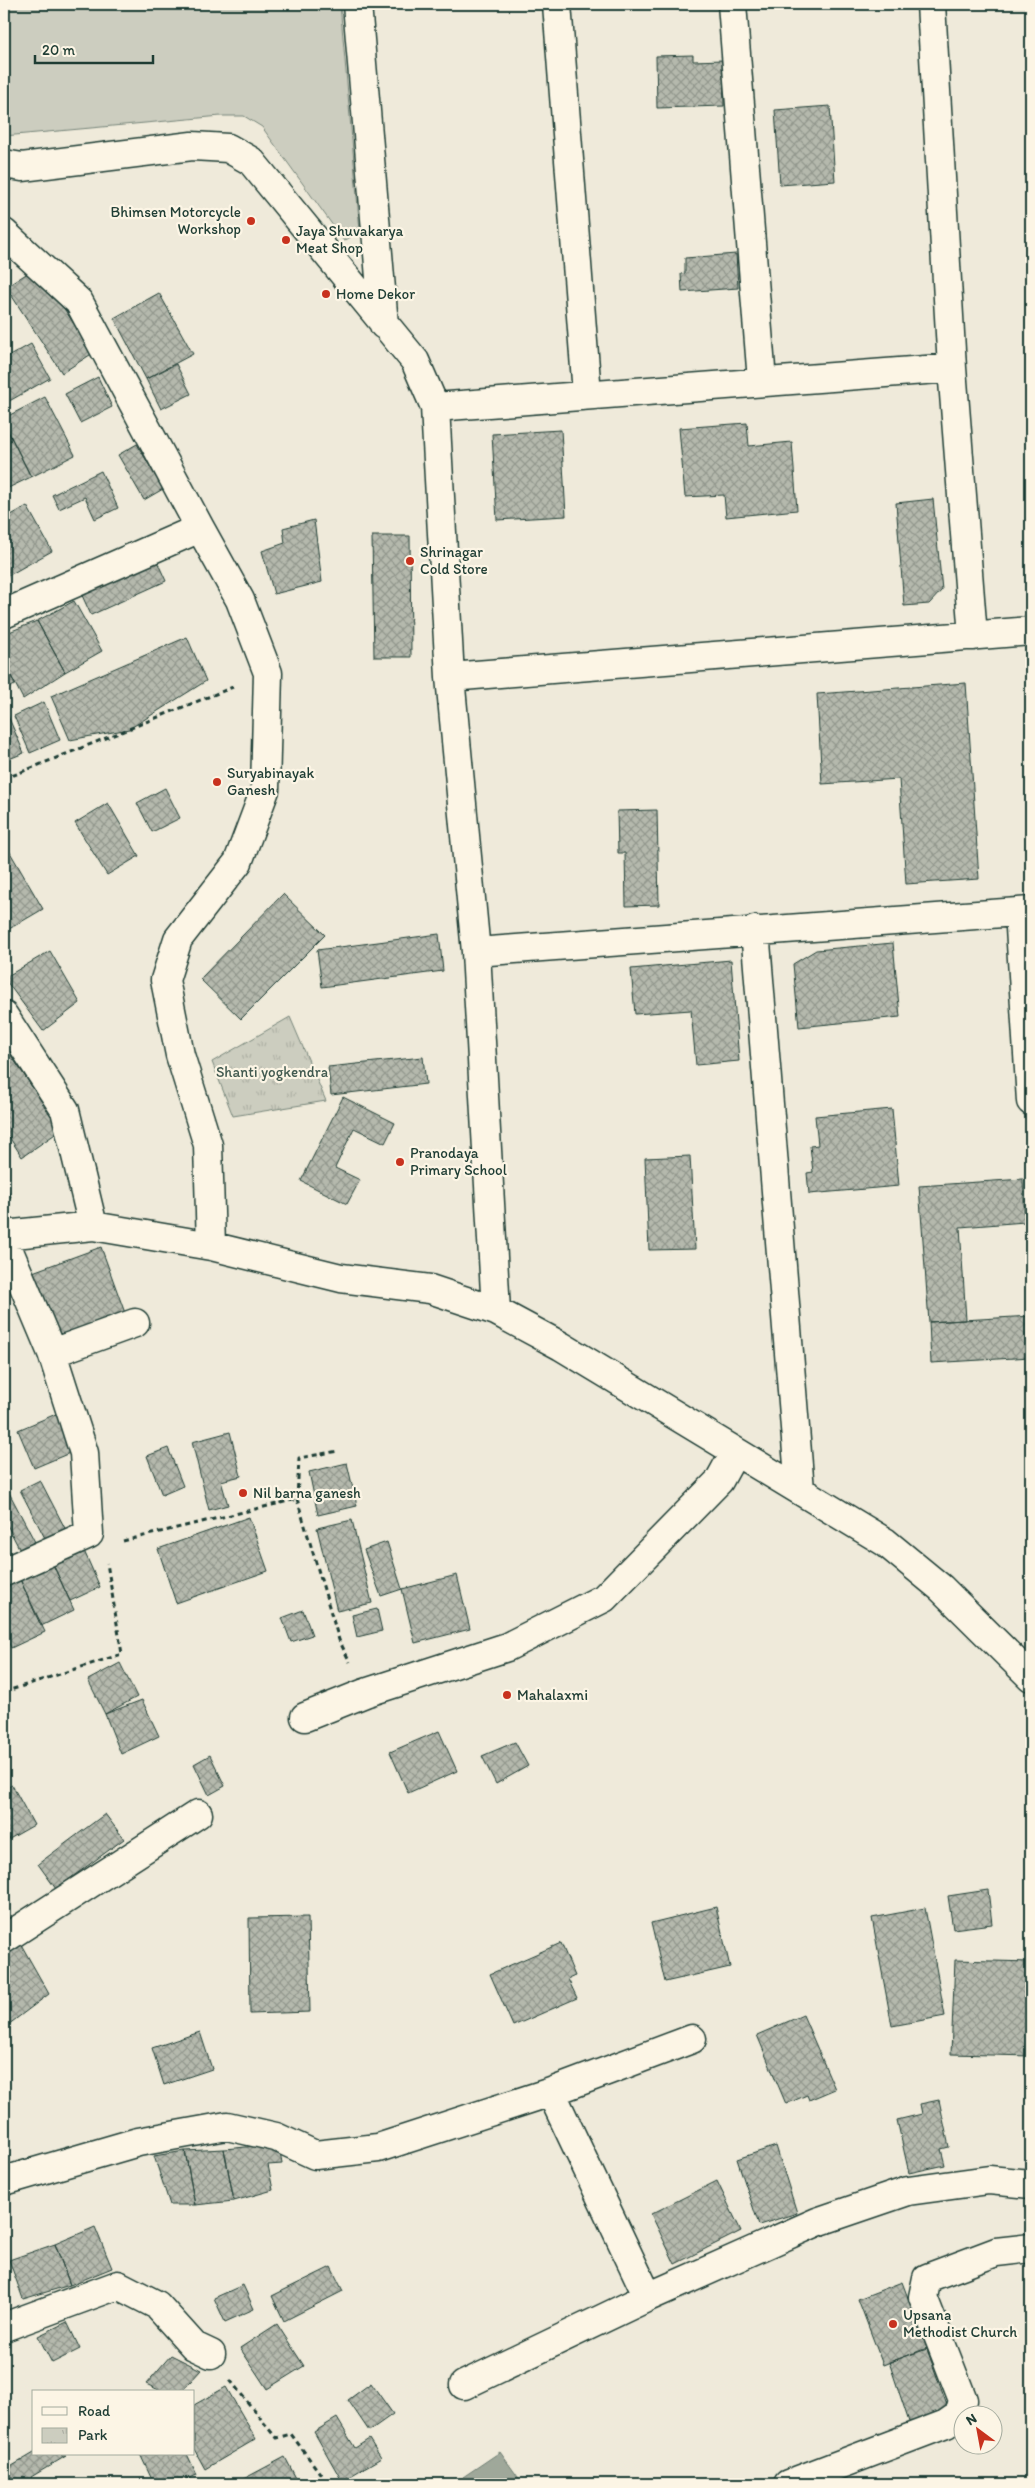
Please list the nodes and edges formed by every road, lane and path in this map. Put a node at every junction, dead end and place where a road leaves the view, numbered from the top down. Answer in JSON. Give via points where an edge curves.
{"nodes":[{"id":1,"x":357,"y":4,"type":"edge"},
{"id":2,"x":557,"y":4,"type":"edge"},
{"id":3,"x":732,"y":4,"type":"edge"},
{"id":4,"x":931,"y":4,"type":"edge"},
{"id":5,"x":4,"y":164,"type":"edge"},
{"id":6,"x":4,"y":233,"type":"edge"},
{"id":7,"x":384,"y":325,"type":"junction"},
{"id":8,"x":952,"y":368,"type":"junction"},
{"id":9,"x":762,"y":381,"type":"junction"},
{"id":10,"x":587,"y":394,"type":"junction"},
{"id":11,"x":435,"y":407,"type":"junction"},
{"id":12,"x":200,"y":528,"type":"junction"},
{"id":13,"x":4,"y":614,"type":"edge"},
{"id":14,"x":1031,"y":631,"type":"edge"},
{"id":15,"x":973,"y":636,"type":"junction"},
{"id":16,"x":268,"y":673,"type":"junction"},
{"id":17,"x":450,"y":678,"type":"junction"},
{"id":18,"x":4,"y":780,"type":"edge"},
{"id":19,"x":1025,"y":912,"type":"edge"},
{"id":20,"x":755,"y":930,"type":"junction"},
{"id":21,"x":476,"y":952,"type":"junction"},
{"id":22,"x":4,"y":1016,"type":"edge"},
{"id":23,"x":1031,"y":1101,"type":"edge"},
{"id":24,"x":93,"y":1226,"type":"junction"},
{"id":25,"x":4,"y":1235,"type":"edge"},
{"id":26,"x":4,"y":1239,"type":"edge"},
{"id":27,"x":212,"y":1246,"type":"junction"},
{"id":28,"x":496,"y":1311,"type":"junction"},
{"id":29,"x":135,"y":1323,"type":"dead end"},
{"id":30,"x":52,"y":1353,"type":"junction"},
{"id":31,"x":338,"y":1451,"type":"dead end"},
{"id":32,"x":734,"y":1452,"type":"junction"},
{"id":33,"x":800,"y":1490,"type":"junction"},
{"id":34,"x":297,"y":1499,"type":"junction"},
{"id":35,"x":97,"y":1540,"type":"junction"},
{"id":36,"x":4,"y":1572,"type":"edge"},
{"id":37,"x":1031,"y":1677,"type":"edge"},
{"id":38,"x":4,"y":1692,"type":"edge"},
{"id":39,"x":365,"y":1693,"type":"junction"},
{"id":40,"x":305,"y":1717,"type":"dead end"},
{"id":41,"x":198,"y":1814,"type":"dead end"},
{"id":42,"x":4,"y":1938,"type":"edge"},
{"id":43,"x":692,"y":2039,"type":"dead end"},
{"id":44,"x":551,"y":2092,"type":"junction"},
{"id":45,"x":4,"y":2182,"type":"edge"},
{"id":46,"x":1031,"y":2184,"type":"edge"},
{"id":47,"x":1031,"y":2248,"type":"edge"},
{"id":48,"x":648,"y":2297,"type":"junction"},
{"id":49,"x":4,"y":2327,"type":"edge"},
{"id":50,"x":211,"y":2354,"type":"joint"},
{"id":51,"x":464,"y":2385,"type":"dead end"},
{"id":52,"x":4,"y":2476,"type":"edge"},
{"id":53,"x":9,"y":2484,"type":"edge"},
{"id":54,"x":328,"y":2484,"type":"edge"},
{"id":55,"x":788,"y":2484,"type":"edge"}],
"edges":[{"from":1,"to":7,"type":"street"},
{"from":2,"to":10,"type":"street"},
{"from":3,"to":9,"type":"street"},
{"from":4,"to":8,"type":"street"},
{"from":5,"to":7,"type":"street","via":[[22,166],[192,146],[228,148],[251,161]]},
{"from":6,"to":12,"type":"street","via":[[79,302]]},
{"from":7,"to":11,"type":"street","via":[[415,361]]},
{"from":8,"to":9,"type":"street"},
{"from":8,"to":15,"type":"street"},
{"from":9,"to":10,"type":"street"},
{"from":10,"to":11,"type":"street"},
{"from":11,"to":17,"type":"street"},
{"from":12,"to":13,"type":"street"},
{"from":12,"to":16,"type":"street","via":[[240,600]]},
{"from":14,"to":15,"type":"street"},
{"from":15,"to":17,"type":"street"},
{"from":16,"to":18,"type":"path"},
{"from":16,"to":27,"type":"street","via":[[265,790],[238,862],[178,939],[164,980],[180,1055],[208,1145]]},
{"from":17,"to":21,"type":"street"},
{"from":19,"to":20,"type":"street"},
{"from":19,"to":23,"type":"street"},
{"from":20,"to":21,"type":"street"},
{"from":20,"to":33,"type":"street"},
{"from":21,"to":28,"type":"street"},
{"from":22,"to":24,"type":"street","via":[[66,1110]]},
{"from":24,"to":25,"type":"street"},
{"from":24,"to":27,"type":"street"},
{"from":26,"to":30,"type":"street"},
{"from":27,"to":28,"type":"street","via":[[341,1278],[430,1289]]},
{"from":28,"to":32,"type":"street","via":[[561,1346]]},
{"from":29,"to":30,"type":"street"},
{"from":30,"to":35,"type":"street","via":[[84,1454]]},
{"from":31,"to":34,"type":"path","via":[[299,1458]]},
{"from":32,"to":33,"type":"street"},
{"from":32,"to":39,"type":"street","via":[[719,1481],[604,1598],[507,1647]]},
{"from":33,"to":37,"type":"street","via":[[892,1548],[941,1588]]},
{"from":34,"to":35,"type":"path"},
{"from":34,"to":39,"type":"path","via":[[339,1640]]},
{"from":35,"to":36,"type":"street"},
{"from":35,"to":38,"type":"path","via":[[122,1654]]},
{"from":39,"to":40,"type":"street"},
{"from":41,"to":42,"type":"street"},
{"from":43,"to":44,"type":"street"},
{"from":44,"to":45,"type":"street","via":[[378,2148],[314,2155],[276,2137],[227,2126],[138,2142]]},
{"from":44,"to":48,"type":"street"},
{"from":46,"to":48,"type":"street","via":[[989,2180],[908,2191],[817,2222]]},
{"from":47,"to":55,"type":"street","via":[[996,2252],[927,2278],[923,2297],[963,2400],[958,2414],[946,2424]]},
{"from":48,"to":51,"type":"street"},
{"from":49,"to":50,"type":"street","via":[[118,2285],[157,2305],[194,2346]]},
{"from":50,"to":54,"type":"path","via":[[276,2438],[292,2434]]},
{"from":52,"to":53,"type":"path"}]}
